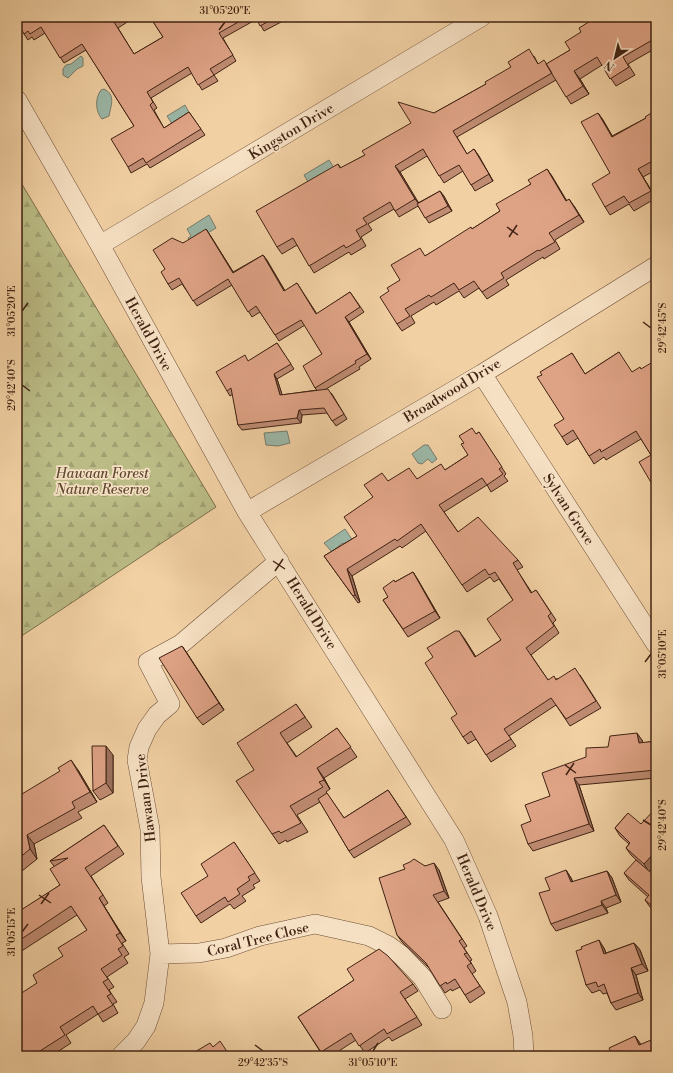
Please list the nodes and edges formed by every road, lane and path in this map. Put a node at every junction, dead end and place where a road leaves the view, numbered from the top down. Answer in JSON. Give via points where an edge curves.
{"nodes":[{"id":1,"x":481,"y":17,"type":"edge"},
{"id":2,"x":17,"y":100,"type":"edge"},
{"id":3,"x":100,"y":245,"type":"junction"},
{"id":4,"x":656,"y":266,"type":"edge"},
{"id":5,"x":482,"y":374,"type":"junction"},
{"id":6,"x":247,"y":512,"type":"junction"},
{"id":7,"x":279,"y":561,"type":"junction"},
{"id":8,"x":656,"y":644,"type":"edge"},
{"id":9,"x":160,"y":954,"type":"junction"},
{"id":10,"x":442,"y":1009,"type":"dead end"},
{"id":11,"x":121,"y":1056,"type":"edge"},
{"id":12,"x":524,"y":1056,"type":"edge"}],
"edges":[{"from":1,"to":3,"type":"street","name":"Kingston Drive"},
{"from":2,"to":3,"type":"street","name":"Herald Drive"},
{"from":3,"to":6,"type":"street","name":"Herald Drive"},
{"from":4,"to":5,"type":"street","name":"Broadwood Drive"},
{"from":5,"to":6,"type":"street","name":"Broadwood Drive"},
{"from":5,"to":8,"type":"street","name":"Sylvan Grove"},
{"from":6,"to":7,"type":"street","name":"Herald Drive"},
{"from":7,"to":9,"type":"street","name":"Hawaan Drive","via":[[181,644],[148,662],[170,704],[157,715],[147,729],[139,747],[137,760],[150,829],[151,877]]},
{"from":7,"to":12,"type":"street","name":"Herald Drive","via":[[466,861],[517,1002]]},
{"from":9,"to":10,"type":"street","name":"Coral Tree Close","via":[[199,953],[226,948],[260,936],[316,924],[369,936],[390,946],[423,978]]},
{"from":9,"to":11,"type":"street","name":"Hawaan Drive","via":[[154,1003],[146,1026]]}]}
